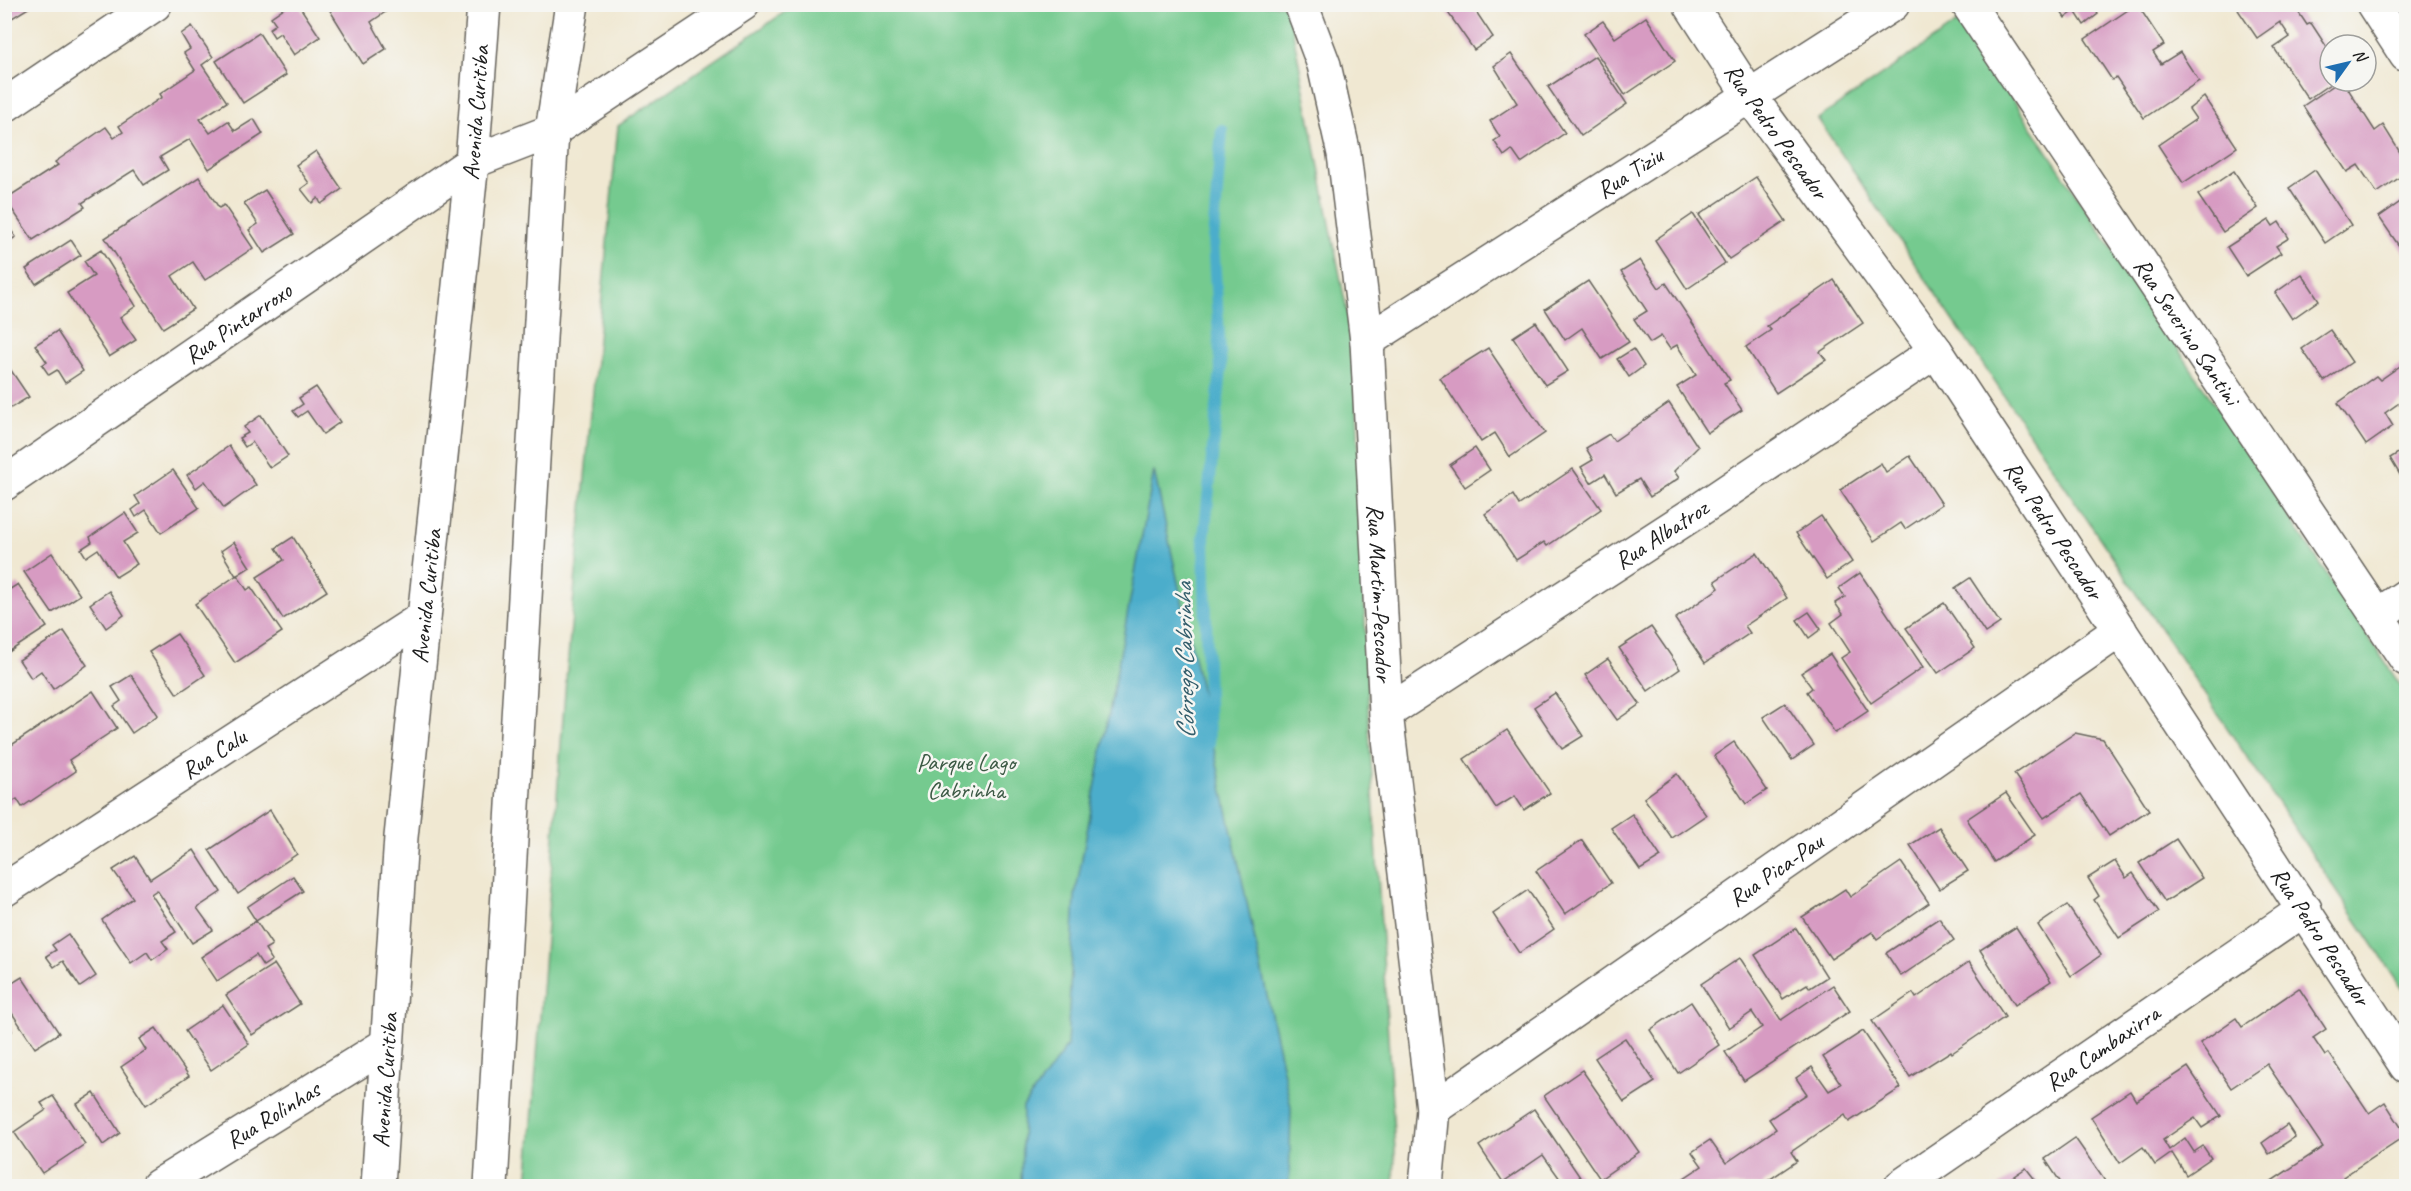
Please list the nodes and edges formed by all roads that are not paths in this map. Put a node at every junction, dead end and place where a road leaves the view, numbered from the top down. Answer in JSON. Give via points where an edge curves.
{"nodes":[{"id":1,"x":155,"y":4,"type":"edge"},
{"id":2,"x":484,"y":4,"type":"edge"},
{"id":3,"x":572,"y":4,"type":"edge"},
{"id":4,"x":743,"y":4,"type":"edge"},
{"id":5,"x":1301,"y":4,"type":"edge"},
{"id":6,"x":1690,"y":4,"type":"edge"},
{"id":7,"x":1893,"y":4,"type":"edge"},
{"id":8,"x":1968,"y":4,"type":"edge"},
{"id":9,"x":2373,"y":4,"type":"edge"},
{"id":10,"x":2406,"y":55,"type":"edge"},
{"id":11,"x":1749,"y":95,"type":"junction"},
{"id":12,"x":4,"y":106,"type":"edge"},
{"id":13,"x":552,"y":131,"type":"junction"},
{"id":14,"x":472,"y":162,"type":"junction"},
{"id":15,"x":1366,"y":341,"type":"junction"},
{"id":16,"x":1936,"y":351,"type":"junction"},
{"id":17,"x":4,"y":484,"type":"edge"},
{"id":18,"x":2406,"y":596,"type":"edge"},
{"id":19,"x":2378,"y":615,"type":"junction"},
{"id":20,"x":424,"y":618,"type":"junction"},
{"id":21,"x":2120,"y":630,"type":"junction"},
{"id":22,"x":2406,"y":658,"type":"edge"},
{"id":23,"x":1386,"y":713,"type":"junction"},
{"id":24,"x":4,"y":890,"type":"edge"},
{"id":25,"x":2305,"y":909,"type":"junction"},
{"id":26,"x":387,"y":1044,"type":"junction"},
{"id":27,"x":2406,"y":1066,"type":"edge"},
{"id":28,"x":1432,"y":1109,"type":"junction"},
{"id":29,"x":158,"y":1186,"type":"edge"},
{"id":30,"x":378,"y":1186,"type":"edge"},
{"id":31,"x":491,"y":1186,"type":"edge"},
{"id":32,"x":1426,"y":1186,"type":"edge"},
{"id":33,"x":1901,"y":1186,"type":"edge"}],
"edges":[{"from":1,"to":12,"type":"street"},
{"from":2,"to":14,"type":"street","name":"Avenida Curitiba"},
{"from":3,"to":13,"type":"street"},
{"from":4,"to":13,"type":"street"},
{"from":5,"to":15,"type":"street","name":"Rua Martim-Pescador","via":[[1324,65],[1344,154]]},
{"from":6,"to":11,"type":"street","name":"Rua Pedro Pescador"},
{"from":7,"to":11,"type":"street","name":"Rua Tiziu"},
{"from":8,"to":19,"type":"street","name":"Rua Severino Santini"},
{"from":9,"to":10,"type":"street"},
{"from":11,"to":15,"type":"street","name":"Rua Tiziu"},
{"from":11,"to":16,"type":"street","name":"Rua Pedro Pescador"},
{"from":13,"to":14,"type":"street","name":"Rua Pintarroxo"},
{"from":13,"to":31,"type":"street"},
{"from":14,"to":17,"type":"street","name":"Rua Pintarroxo"},
{"from":14,"to":20,"type":"street","name":"Avenida Curitiba"},
{"from":15,"to":23,"type":"street","name":"Rua Martim-Pescador"},
{"from":16,"to":21,"type":"street","name":"Rua Pedro Pescador"},
{"from":16,"to":23,"type":"street","name":"Rua Albatroz"},
{"from":18,"to":19,"type":"street"},
{"from":19,"to":22,"type":"street","name":"Rua Severino Santini"},
{"from":20,"to":24,"type":"street","name":"Rua Calu"},
{"from":20,"to":26,"type":"street","name":"Avenida Curitiba","via":[[401,837]]},
{"from":21,"to":25,"type":"street","name":"Rua Pedro Pescador"},
{"from":21,"to":28,"type":"street","name":"Rua Pica-Pau"},
{"from":23,"to":28,"type":"street","name":"Rua Martim-Pescador"},
{"from":25,"to":27,"type":"street","name":"Rua Pedro Pescador"},
{"from":25,"to":33,"type":"street","name":"Rua Cambaxirra"},
{"from":26,"to":29,"type":"street","name":"Rua Rolinhas"},
{"from":26,"to":30,"type":"street","name":"Avenida Curitiba"},
{"from":28,"to":32,"type":"street","name":"Rua Martim-Pescador"}]}
